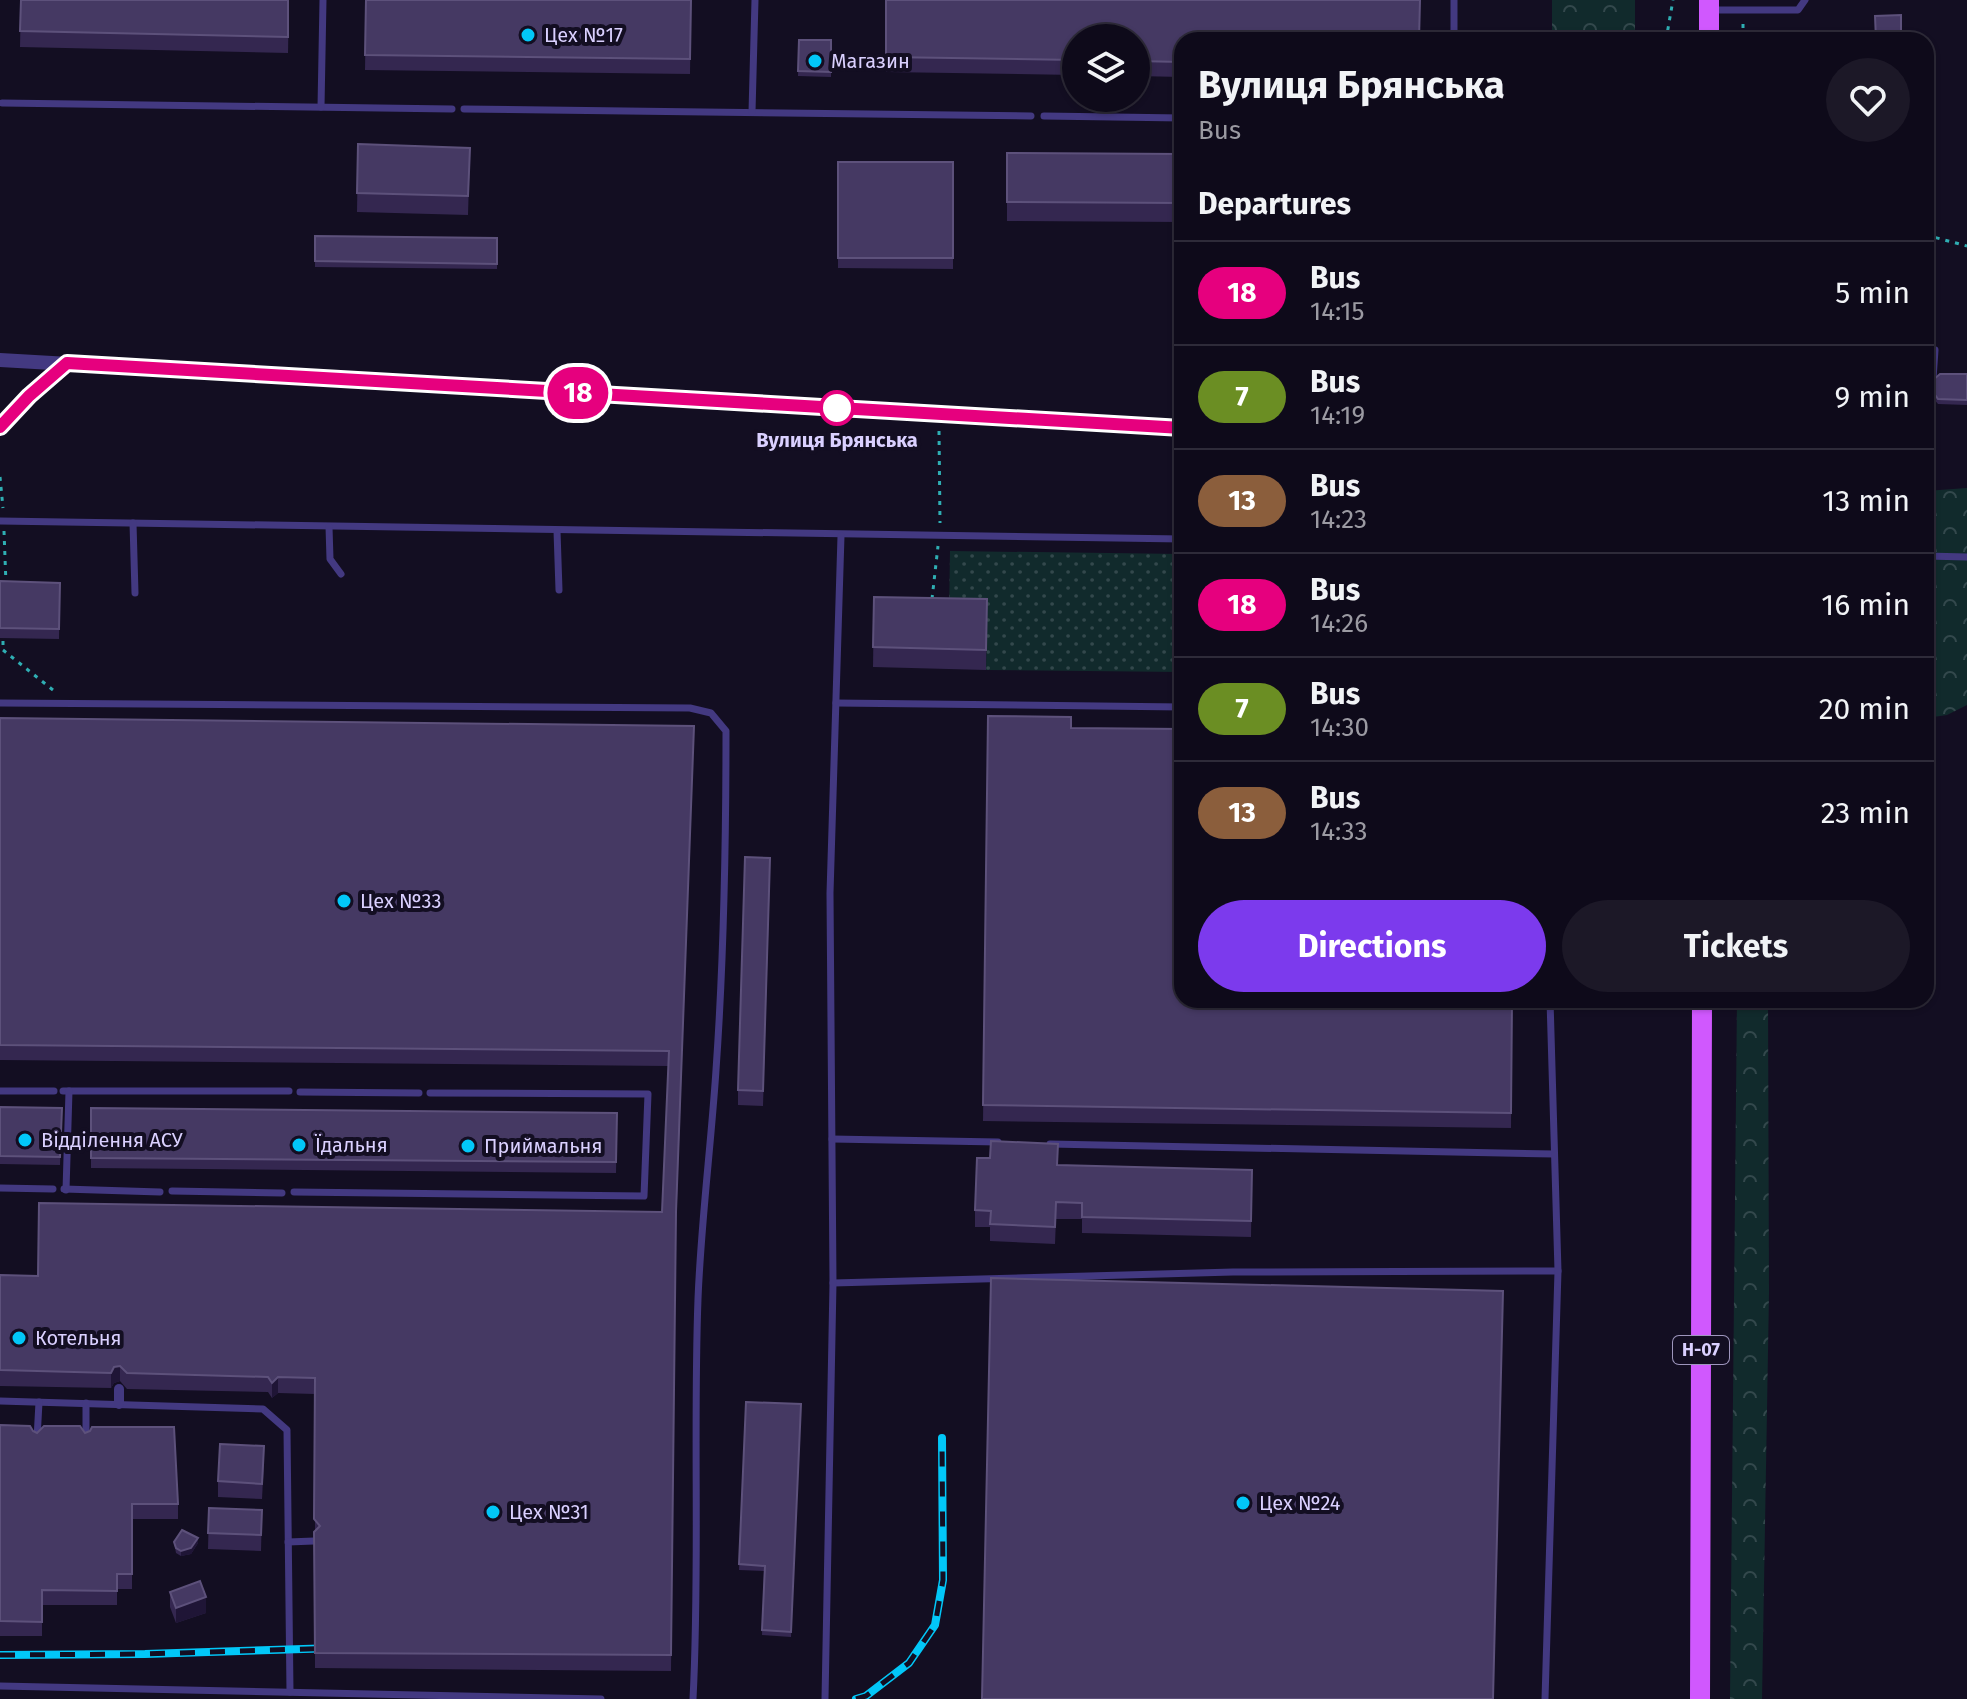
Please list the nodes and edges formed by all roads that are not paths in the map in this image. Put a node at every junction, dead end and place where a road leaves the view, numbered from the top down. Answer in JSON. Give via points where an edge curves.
{"nodes":[{"id":1,"x":323,"y":0,"type":"edge"},
{"id":2,"x":755,"y":0,"type":"edge"},
{"id":3,"x":1454,"y":0,"type":"edge"},
{"id":4,"x":1805,"y":0,"type":"edge"},
{"id":5,"x":1709,"y":5,"type":"edge"},
{"id":6,"x":1454,"y":32,"type":"edge"},
{"id":7,"x":1709,"y":32,"type":"edge"},
{"id":8,"x":2,"y":103,"type":"dead end"},
{"id":9,"x":321,"y":107,"type":"junction"},
{"id":10,"x":452,"y":109,"type":"dead end"},
{"id":11,"x":464,"y":109,"type":"dead end"},
{"id":12,"x":752,"y":112,"type":"junction"},
{"id":13,"x":1031,"y":116,"type":"dead end"},
{"id":14,"x":1044,"y":116,"type":"dead end"},
{"id":15,"x":1174,"y":118,"type":"edge"},
{"id":16,"x":0,"y":360,"type":"edge"},
{"id":17,"x":67,"y":363,"type":"junction"},
{"id":18,"x":0,"y":428,"type":"edge"},
{"id":19,"x":1174,"y":428,"type":"edge"},
{"id":20,"x":2,"y":521,"type":"edge"},
{"id":21,"x":133,"y":523,"type":"junction"},
{"id":22,"x":329,"y":527,"type":"junction"},
{"id":23,"x":557,"y":531,"type":"junction"},
{"id":24,"x":841,"y":536,"type":"junction"},
{"id":25,"x":1174,"y":539,"type":"edge"},
{"id":26,"x":1934,"y":556,"type":"edge"},
{"id":27,"x":1967,"y":557,"type":"edge"},
{"id":28,"x":341,"y":574,"type":"dead end"},
{"id":29,"x":559,"y":590,"type":"dead end"},
{"id":30,"x":135,"y":593,"type":"dead end"},
{"id":31,"x":0,"y":703,"type":"edge"},
{"id":32,"x":836,"y":703,"type":"junction"},
{"id":33,"x":1174,"y":707,"type":"edge"},
{"id":34,"x":1550,"y":1008,"type":"edge"},
{"id":35,"x":1702,"y":1008,"type":"edge"},
{"id":36,"x":0,"y":1091,"type":"edge"},
{"id":37,"x":62,"y":1091,"type":"junction"},
{"id":38,"x":289,"y":1091,"type":"dead end"},
{"id":39,"x":300,"y":1092,"type":"dead end"},
{"id":40,"x":419,"y":1093,"type":"dead end"},
{"id":41,"x":430,"y":1093,"type":"dead end"},
{"id":42,"x":832,"y":1139,"type":"junction"},
{"id":43,"x":1005,"y":1143,"type":"edge"},
{"id":44,"x":1036,"y":1143,"type":"edge"},
{"id":45,"x":1554,"y":1154,"type":"junction"},
{"id":46,"x":0,"y":1188,"type":"edge"},
{"id":47,"x":60,"y":1189,"type":"junction"},
{"id":48,"x":172,"y":1191,"type":"dead end"},
{"id":49,"x":160,"y":1192,"type":"dead end"},
{"id":50,"x":294,"y":1192,"type":"dead end"},
{"id":51,"x":282,"y":1193,"type":"dead end"},
{"id":52,"x":1558,"y":1271,"type":"junction"},
{"id":53,"x":833,"y":1283,"type":"junction"},
{"id":54,"x":119,"y":1389,"type":"dead end"},
{"id":55,"x":0,"y":1401,"type":"edge"},
{"id":56,"x":39,"y":1402,"type":"junction"},
{"id":57,"x":86,"y":1403,"type":"junction"},
{"id":58,"x":119,"y":1404,"type":"junction"},
{"id":59,"x":37,"y":1441,"type":"edge"},
{"id":60,"x":86,"y":1441,"type":"edge"},
{"id":61,"x":314,"y":1541,"type":"edge"},
{"id":62,"x":288,"y":1542,"type":"junction"},
{"id":63,"x":0,"y":1686,"type":"edge"},
{"id":64,"x":290,"y":1692,"type":"junction"},
{"id":65,"x":601,"y":1699,"type":"edge"},
{"id":66,"x":693,"y":1699,"type":"edge"},
{"id":67,"x":825,"y":1699,"type":"edge"},
{"id":68,"x":1545,"y":1699,"type":"edge"},
{"id":69,"x":1700,"y":1699,"type":"edge"}],
"edges":[{"from":1,"to":9,"type":"lane"},
{"from":2,"to":12,"type":"lane"},
{"from":3,"to":6,"type":"lane"},
{"from":4,"to":5,"type":"lane","via":[[1798,10]]},
{"from":5,"to":7,"type":"main road"},
{"from":8,"to":9,"type":"lane"},
{"from":9,"to":10,"type":"lane"},
{"from":11,"to":12,"type":"lane"},
{"from":12,"to":13,"type":"lane"},
{"from":14,"to":15,"type":"lane"},
{"from":16,"to":17,"type":"street"},
{"from":17,"to":18,"type":"street"},
{"from":17,"to":19,"type":"street"},
{"from":20,"to":21,"type":"lane"},
{"from":21,"to":22,"type":"lane"},
{"from":21,"to":30,"type":"lane"},
{"from":22,"to":23,"type":"lane"},
{"from":22,"to":28,"type":"lane","via":[[330,559]]},
{"from":23,"to":24,"type":"lane"},
{"from":23,"to":29,"type":"lane"},
{"from":24,"to":25,"type":"lane"},
{"from":24,"to":32,"type":"lane"},
{"from":26,"to":27,"type":"lane"},
{"from":31,"to":66,"type":"lane","via":[[690,708],[711,713],[726,731],[716,1069],[698,1299]]},
{"from":32,"to":33,"type":"lane"},
{"from":32,"to":42,"type":"lane","via":[[830,893]]},
{"from":34,"to":45,"type":"lane"},
{"from":35,"to":69,"type":"main road","number":"Н-07"},
{"from":36,"to":37,"type":"lane"},
{"from":37,"to":38,"type":"lane"},
{"from":37,"to":47,"type":"lane"},
{"from":39,"to":40,"type":"lane"},
{"from":41,"to":50,"type":"lane","via":[[648,1094],[644,1196]]},
{"from":42,"to":43,"type":"lane"},
{"from":42,"to":53,"type":"lane"},
{"from":44,"to":45,"type":"lane"},
{"from":45,"to":52,"type":"lane"},
{"from":46,"to":47,"type":"lane"},
{"from":47,"to":49,"type":"lane"},
{"from":48,"to":51,"type":"lane"},
{"from":52,"to":53,"type":"lane","via":[[1233,1272]]},
{"from":52,"to":68,"type":"lane"},
{"from":53,"to":67,"type":"lane"},
{"from":54,"to":58,"type":"street"},
{"from":55,"to":56,"type":"lane"},
{"from":56,"to":57,"type":"lane"},
{"from":56,"to":59,"type":"lane"},
{"from":57,"to":58,"type":"lane"},
{"from":57,"to":60,"type":"lane"},
{"from":58,"to":62,"type":"lane","via":[[263,1409],[287,1430]]},
{"from":61,"to":62,"type":"lane"},
{"from":62,"to":64,"type":"lane"},
{"from":63,"to":64,"type":"lane"},
{"from":64,"to":65,"type":"lane"}]}
